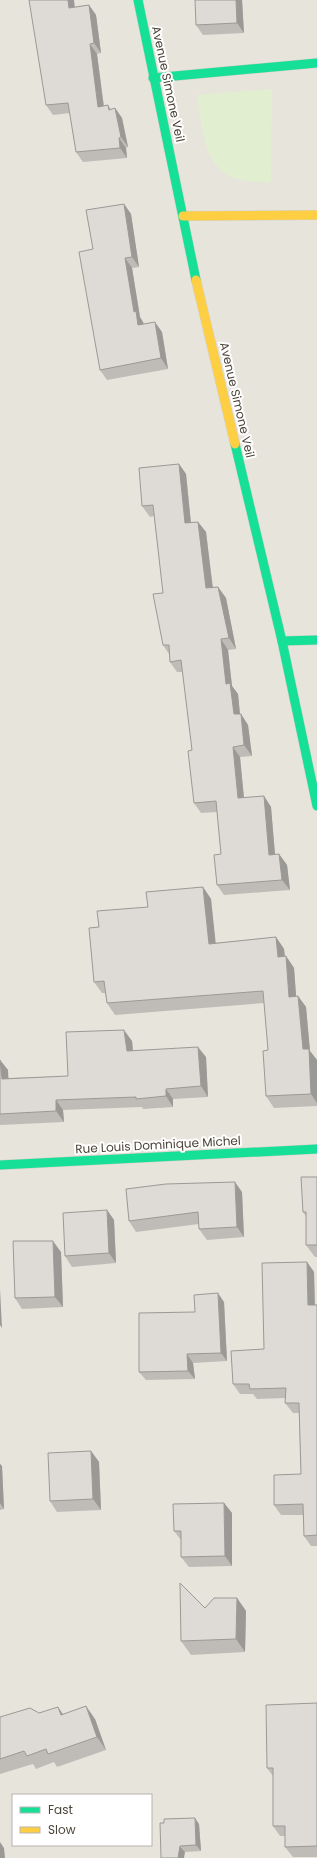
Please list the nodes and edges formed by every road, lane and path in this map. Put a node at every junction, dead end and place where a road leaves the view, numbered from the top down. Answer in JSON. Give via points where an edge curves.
{"nodes":[{"id":1,"x":138,"y":0,"type":"edge"},
{"id":2,"x":317,"y":63,"type":"edge"},
{"id":3,"x":153,"y":78,"type":"junction"},
{"id":4,"x":317,"y":215,"type":"edge"},
{"id":5,"x":183,"y":216,"type":"junction"},
{"id":6,"x":317,"y":640,"type":"edge"},
{"id":7,"x":282,"y":641,"type":"junction"},
{"id":8,"x":317,"y":806,"type":"edge"},
{"id":9,"x":317,"y":1149,"type":"edge"},
{"id":10,"x":0,"y":1165,"type":"edge"}],
"edges":[{"from":1,"to":3,"type":"street","name":"Avenue Simone Veil"},
{"from":2,"to":3,"type":"street"},
{"from":3,"to":5,"type":"street","name":"Avenue Simone Veil"},
{"from":4,"to":5,"type":"street"},
{"from":5,"to":7,"type":"street","name":"Avenue Simone Veil"},
{"from":6,"to":7,"type":"street"},
{"from":7,"to":8,"type":"street","name":"Avenue Simone Veil"},
{"from":9,"to":10,"type":"street","name":"Rue Louis Dominique Michel"}]}
